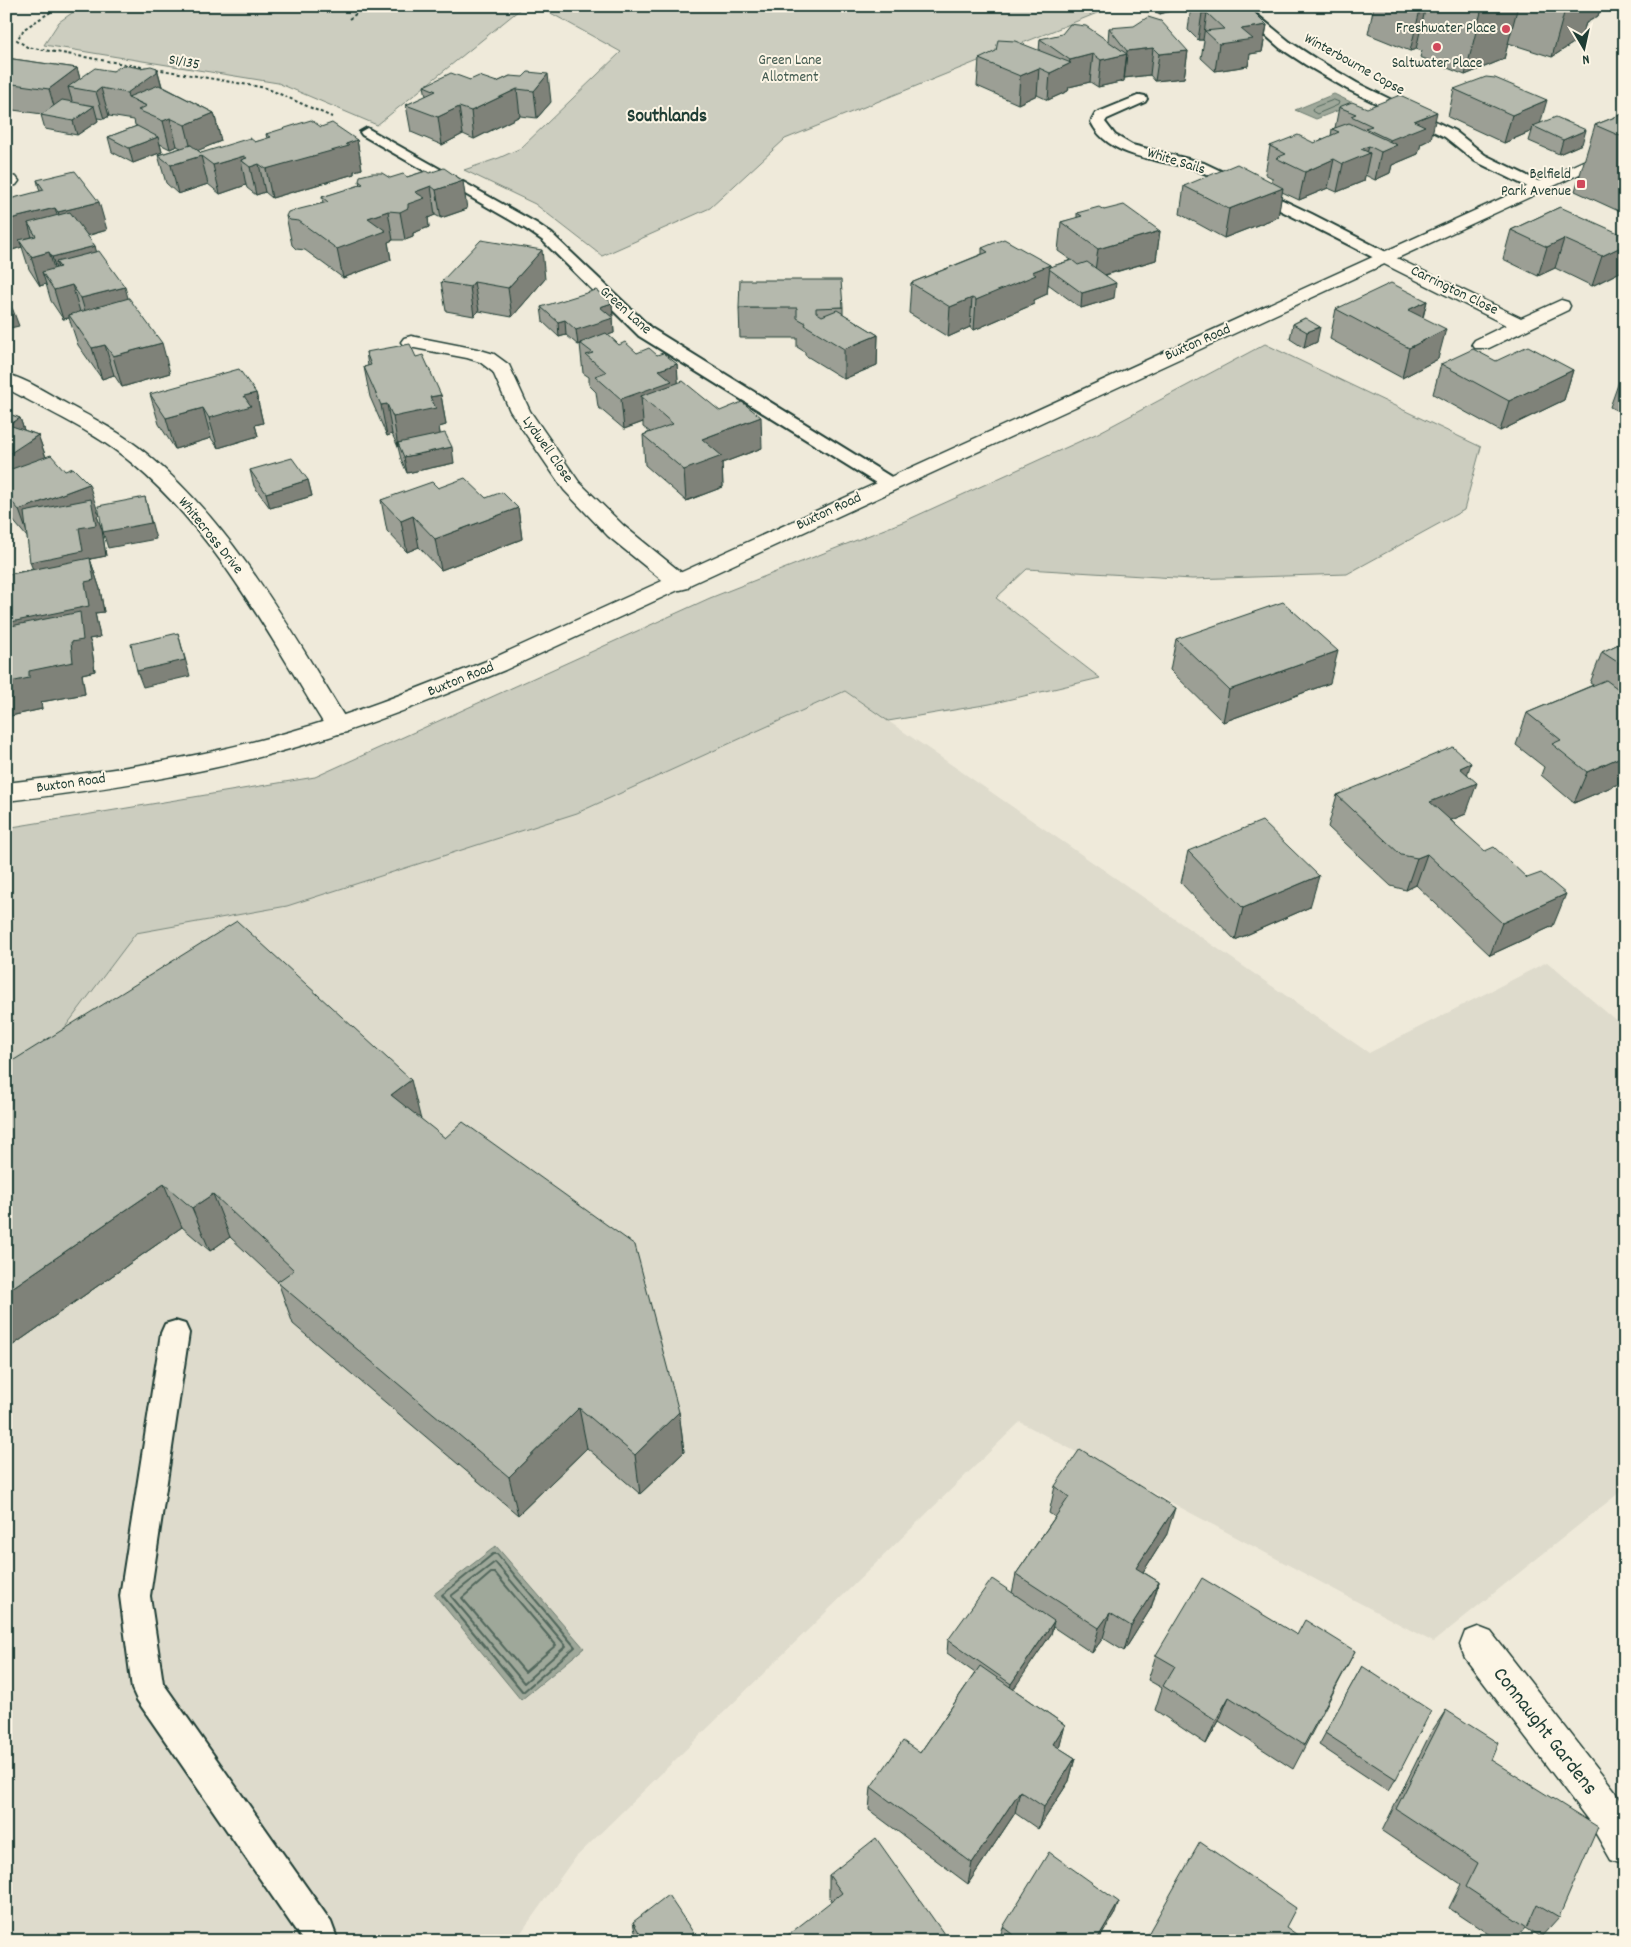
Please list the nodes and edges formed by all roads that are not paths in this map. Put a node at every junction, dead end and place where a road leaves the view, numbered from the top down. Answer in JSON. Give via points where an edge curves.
{"nodes":[{"id":1,"x":1238,"y":6,"type":"edge"},
{"id":2,"x":1140,"y":99,"type":"dead end"},
{"id":3,"x":367,"y":132,"type":"road end"},
{"id":4,"x":1625,"y":147,"type":"edge"},
{"id":5,"x":1539,"y":187,"type":"junction"},
{"id":6,"x":1386,"y":258,"type":"junction"},
{"id":7,"x":1561,"y":306,"type":"dead end"},
{"id":8,"x":1521,"y":325,"type":"junction"},
{"id":9,"x":411,"y":342,"type":"edge"},
{"id":10,"x":1482,"y":344,"type":"dead end"},
{"id":11,"x":6,"y":380,"type":"edge"},
{"id":12,"x":890,"y":484,"type":"junction"},
{"id":13,"x":680,"y":583,"type":"junction"},
{"id":14,"x":338,"y":726,"type":"junction"},
{"id":15,"x":6,"y":792,"type":"edge"},
{"id":16,"x":175,"y":1333,"type":"dead end"},
{"id":17,"x":1478,"y":1645,"type":"dead end"},
{"id":18,"x":1625,"y":1846,"type":"edge"},
{"id":19,"x":321,"y":1941,"type":"edge"}],
"edges":[{"from":1,"to":5,"type":"lane","name":"Winterbourne Copse","via":[[1311,62],[1450,134],[1480,158]]},
{"from":2,"to":6,"type":"lane","name":"White Sails","via":[[1101,116],[1098,122],[1100,129],[1127,148],[1199,166]]},
{"from":3,"to":12,"type":"lane","name":"Green Lane","via":[[531,226],[547,237],[645,332]]},
{"from":4,"to":5,"type":"main road","name":"Buxton Road"},
{"from":5,"to":6,"type":"main road","name":"Buxton Road"},
{"from":6,"to":8,"type":"main road","name":"Carrington Close"},
{"from":6,"to":12,"type":"main road","name":"Buxton Road"},
{"from":7,"to":8,"type":"main road","name":"Carrington Close"},
{"from":8,"to":10,"type":"main road","name":"Carrington Close"},
{"from":9,"to":13,"type":"main road","name":"Lydwell Close","via":[[470,353],[486,358],[502,369],[520,411],[571,486],[616,531]]},
{"from":11,"to":14,"type":"main road","name":"Whitecross Drive","via":[[84,423],[139,459],[188,506],[227,553]]},
{"from":12,"to":13,"type":"main road","name":"Buxton Road"},
{"from":13,"to":14,"type":"main road","name":"Buxton Road","via":[[497,665]]},
{"from":14,"to":15,"type":"main road","name":"Buxton Road","via":[[181,765]]},
{"from":16,"to":19,"type":"lane","via":[[135,1596],[148,1689]]},
{"from":17,"to":18,"type":"main road","name":"Connaught Gardens","via":[[1602,1806]]}]}
